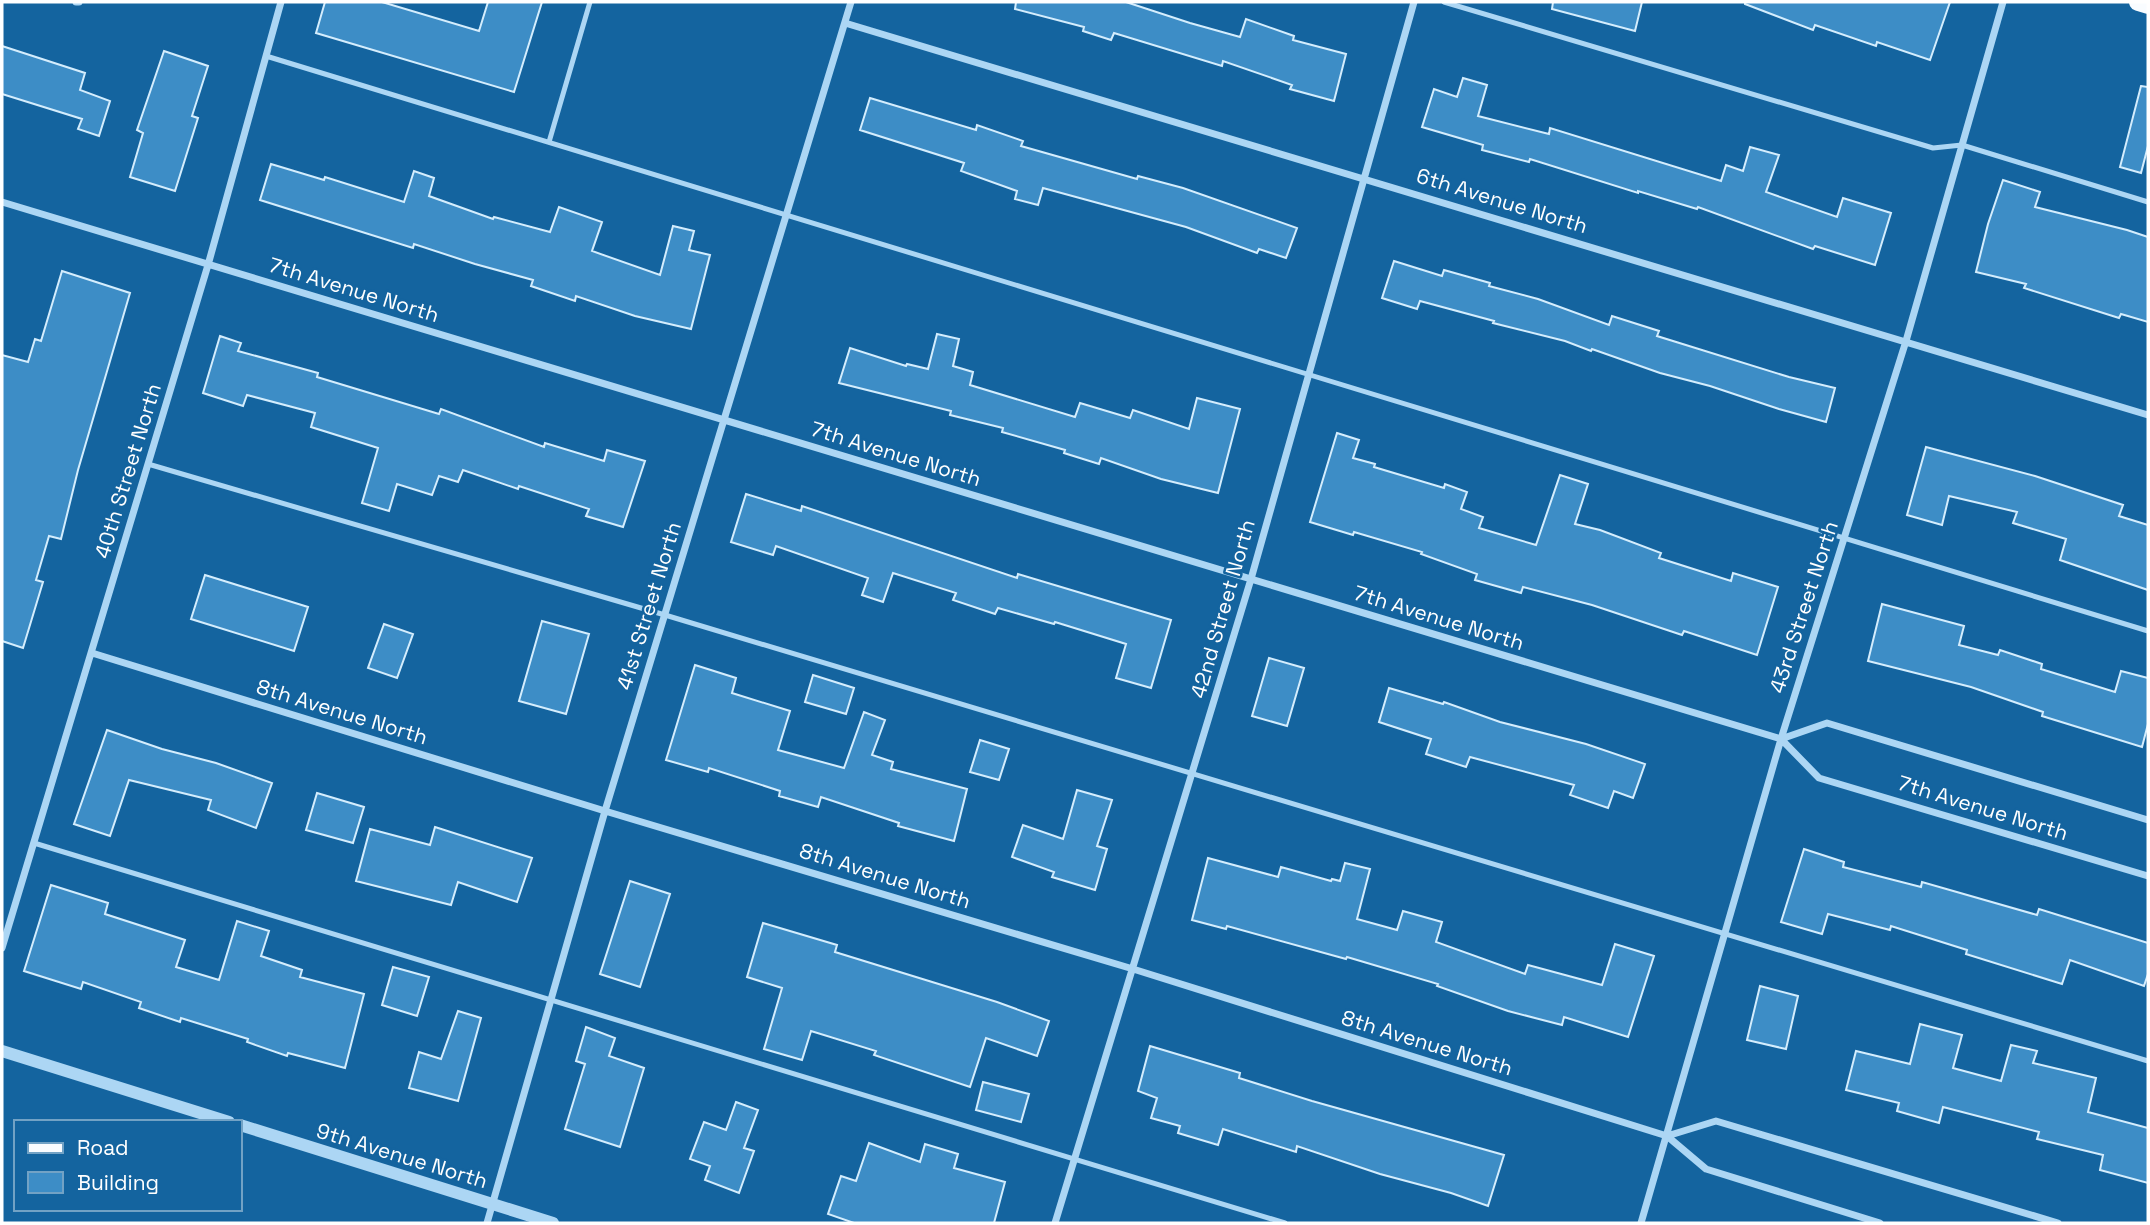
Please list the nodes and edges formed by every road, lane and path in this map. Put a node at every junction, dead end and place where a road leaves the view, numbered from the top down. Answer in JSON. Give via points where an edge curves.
{"nodes":[{"id":1,"x":281,"y":2,"type":"edge"},
{"id":2,"x":590,"y":2,"type":"edge"},
{"id":3,"x":852,"y":2,"type":"edge"},
{"id":4,"x":1414,"y":2,"type":"edge"},
{"id":5,"x":1444,"y":2,"type":"edge"},
{"id":6,"x":2003,"y":2,"type":"edge"},
{"id":7,"x":2138,"y":2,"type":"edge"},
{"id":8,"x":2148,"y":5,"type":"edge"},
{"id":9,"x":845,"y":23,"type":"junction"},
{"id":10,"x":266,"y":56,"type":"junction"},
{"id":11,"x":549,"y":142,"type":"junction"},
{"id":12,"x":1962,"y":145,"type":"junction"},
{"id":13,"x":1363,"y":177,"type":"junction"},
{"id":14,"x":2,"y":202,"type":"edge"},
{"id":15,"x":2148,"y":202,"type":"edge"},
{"id":16,"x":787,"y":217,"type":"junction"},
{"id":17,"x":208,"y":265,"type":"junction"},
{"id":18,"x":1906,"y":341,"type":"junction"},
{"id":19,"x":1308,"y":375,"type":"junction"},
{"id":20,"x":2148,"y":415,"type":"edge"},
{"id":21,"x":725,"y":420,"type":"junction"},
{"id":22,"x":148,"y":464,"type":"junction"},
{"id":23,"x":1844,"y":538,"type":"junction"},
{"id":24,"x":1251,"y":579,"type":"junction"},
{"id":25,"x":665,"y":615,"type":"junction"},
{"id":26,"x":2148,"y":631,"type":"edge"},
{"id":27,"x":92,"y":653,"type":"junction"},
{"id":28,"x":1781,"y":739,"type":"junction"},
{"id":29,"x":1192,"y":774,"type":"junction"},
{"id":30,"x":605,"y":811,"type":"junction"},
{"id":31,"x":2148,"y":820,"type":"edge"},
{"id":32,"x":34,"y":843,"type":"junction"},
{"id":33,"x":2148,"y":876,"type":"edge"},
{"id":34,"x":1726,"y":933,"type":"junction"},
{"id":35,"x":2,"y":948,"type":"edge"},
{"id":36,"x":1133,"y":969,"type":"junction"},
{"id":37,"x":551,"y":999,"type":"junction"},
{"id":38,"x":2,"y":1051,"type":"edge"},
{"id":39,"x":2148,"y":1061,"type":"edge"},
{"id":40,"x":223,"y":1120,"type":"edge"},
{"id":41,"x":242,"y":1126,"type":"edge"},
{"id":42,"x":1667,"y":1136,"type":"junction"},
{"id":43,"x":1075,"y":1159,"type":"junction"},
{"id":44,"x":492,"y":1204,"type":"junction"},
{"id":45,"x":486,"y":1223,"type":"edge"},
{"id":46,"x":553,"y":1223,"type":"edge"},
{"id":47,"x":1055,"y":1223,"type":"edge"},
{"id":48,"x":1286,"y":1223,"type":"edge"},
{"id":49,"x":1641,"y":1223,"type":"edge"},
{"id":50,"x":1880,"y":1223,"type":"edge"},
{"id":51,"x":2058,"y":1223,"type":"edge"}],
"edges":[{"from":1,"to":10,"type":"street","name":"40th Street North"},
{"from":2,"to":11,"type":"lane"},
{"from":3,"to":9,"type":"street","name":"41st Street North"},
{"from":4,"to":13,"type":"street","name":"42nd Street North"},
{"from":5,"to":12,"type":"lane","via":[[1933,148]]},
{"from":6,"to":12,"type":"street","name":"43rd Street North"},
{"from":7,"to":8,"type":"main road"},
{"from":9,"to":13,"type":"street","name":"6th Avenue North"},
{"from":9,"to":16,"type":"street","name":"41st Street North"},
{"from":10,"to":11,"type":"lane"},
{"from":10,"to":17,"type":"street","name":"40th Street North"},
{"from":11,"to":16,"type":"lane"},
{"from":12,"to":15,"type":"lane"},
{"from":12,"to":18,"type":"street","name":"43rd Street North"},
{"from":13,"to":18,"type":"street","name":"6th Avenue North"},
{"from":13,"to":19,"type":"street","name":"42nd Street North"},
{"from":14,"to":17,"type":"street","name":"7th Avenue North"},
{"from":16,"to":19,"type":"lane"},
{"from":16,"to":21,"type":"street","name":"41st Street North"},
{"from":17,"to":21,"type":"street","name":"7th Avenue North"},
{"from":17,"to":22,"type":"street","name":"40th Street North"},
{"from":18,"to":20,"type":"street","name":"6th Avenue North"},
{"from":18,"to":23,"type":"street","name":"43rd Street North"},
{"from":19,"to":23,"type":"lane"},
{"from":19,"to":24,"type":"street","name":"42nd Street North"},
{"from":21,"to":24,"type":"street","name":"7th Avenue North"},
{"from":21,"to":25,"type":"street","name":"41st Street North"},
{"from":22,"to":25,"type":"lane"},
{"from":22,"to":27,"type":"street","name":"40th Street North"},
{"from":23,"to":26,"type":"lane"},
{"from":23,"to":28,"type":"street","name":"43rd Street North"},
{"from":24,"to":28,"type":"street","name":"7th Avenue North"},
{"from":24,"to":29,"type":"street","name":"42nd Street North"},
{"from":25,"to":29,"type":"lane"},
{"from":25,"to":30,"type":"street","name":"41st Street North"},
{"from":27,"to":30,"type":"street","name":"8th Avenue North"},
{"from":27,"to":32,"type":"street","name":"40th Street North"},
{"from":28,"to":31,"type":"street","name":"7th Avenue North","via":[[1827,723]]},
{"from":28,"to":33,"type":"street","name":"7th Avenue North","via":[[1819,778]]},
{"from":28,"to":34,"type":"street","name":"43rd Street North"},
{"from":29,"to":34,"type":"lane"},
{"from":29,"to":36,"type":"street","name":"42nd Street North"},
{"from":30,"to":36,"type":"street","name":"8th Avenue North"},
{"from":30,"to":37,"type":"street","name":"41st Street North"},
{"from":32,"to":35,"type":"street","name":"40th Street North"},
{"from":32,"to":37,"type":"lane"},
{"from":34,"to":39,"type":"lane"},
{"from":34,"to":42,"type":"street","name":"43rd Street North"},
{"from":36,"to":42,"type":"street","name":"8th Avenue North"},
{"from":36,"to":43,"type":"street","name":"42nd Street North"},
{"from":37,"to":43,"type":"lane"},
{"from":37,"to":44,"type":"street","name":"41st Street North"},
{"from":38,"to":40,"type":"street"},
{"from":41,"to":44,"type":"street","name":"9th Avenue North"},
{"from":42,"to":49,"type":"street","name":"43rd Street North"},
{"from":42,"to":50,"type":"street","name":"8th Avenue North","via":[[1706,1170]]},
{"from":42,"to":51,"type":"street","via":[[1716,1121]]},
{"from":43,"to":47,"type":"street","name":"42nd Street North"},
{"from":43,"to":48,"type":"lane"},
{"from":44,"to":45,"type":"street","name":"41st Street North"},
{"from":44,"to":46,"type":"street","name":"9th Avenue North"}]}
